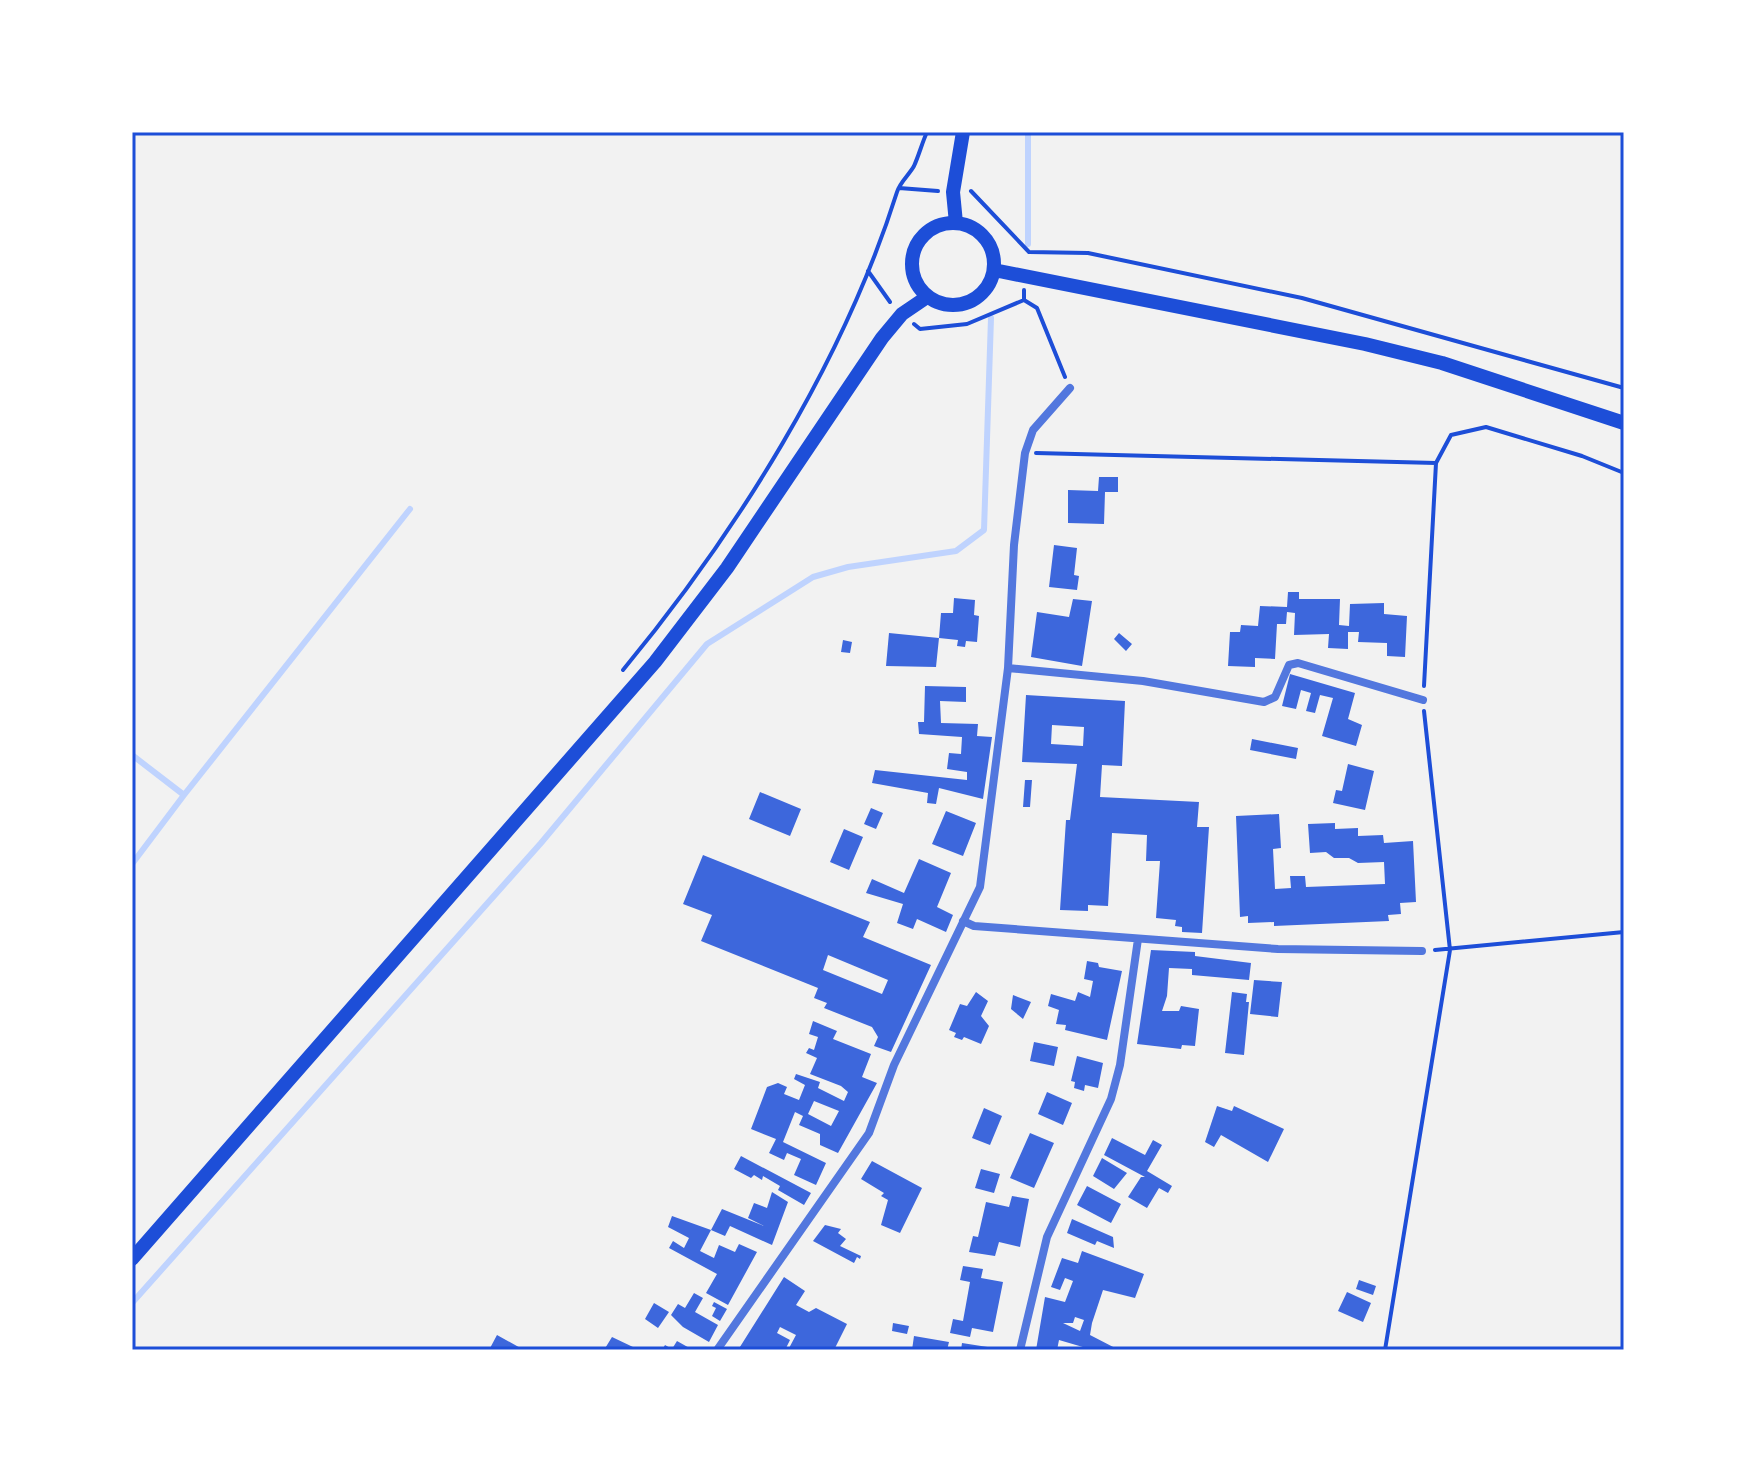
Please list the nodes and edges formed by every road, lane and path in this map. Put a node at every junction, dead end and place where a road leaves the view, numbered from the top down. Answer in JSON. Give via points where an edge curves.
{"nodes":[{"id":1,"x":927,"y":132,"type":"edge"},
{"id":2,"x":963,"y":132,"type":"edge"},
{"id":3,"x":898,"y":188,"type":"junction"},
{"id":4,"x":953,"y":192,"type":"junction"},
{"id":5,"x":956,"y":223,"type":"junction"},
{"id":6,"x":1029,"y":252,"type":"junction"},
{"id":7,"x":994,"y":270,"type":"junction"},
{"id":8,"x":868,"y":271,"type":"junction"},
{"id":9,"x":1023,"y":277,"type":"junction"},
{"id":10,"x":927,"y":297,"type":"junction"},
{"id":11,"x":1024,"y":300,"type":"junction"},
{"id":12,"x":902,"y":314,"type":"junction"},
{"id":13,"x":1070,"y":388,"type":"joint"},
{"id":14,"x":1624,"y":388,"type":"edge"},
{"id":15,"x":1624,"y":423,"type":"edge"},
{"id":16,"x":1025,"y":453,"type":"junction"},
{"id":17,"x":1436,"y":463,"type":"junction"},
{"id":18,"x":1624,"y":473,"type":"edge"},
{"id":19,"x":1008,"y":668,"type":"junction"},
{"id":20,"x":613,"y":682,"type":"dead end"},
{"id":21,"x":1423,"y":700,"type":"junction"},
{"id":22,"x":963,"y":921,"type":"junction"},
{"id":23,"x":1624,"y":932,"type":"edge"},
{"id":24,"x":1138,"y":939,"type":"junction"},
{"id":25,"x":1450,"y":950,"type":"junction"},
{"id":26,"x":1422,"y":951,"type":"joint"},
{"id":27,"x":132,"y":1259,"type":"edge"},
{"id":28,"x":717,"y":1350,"type":"edge"},
{"id":29,"x":1020,"y":1350,"type":"edge"},
{"id":30,"x":1385,"y":1350,"type":"edge"}],
"edges":[{"from":1,"to":3,"type":"path"},
{"from":2,"to":4,"type":"main road"},
{"from":3,"to":4,"type":"path"},
{"from":3,"to":8,"type":"path"},
{"from":4,"to":5,"type":"main road"},
{"from":4,"to":6,"type":"path","via":[[972,191]]},
{"from":5,"to":7,"type":"main road","via":[[980,233],[993,256]]},
{"from":5,"to":10,"type":"main road","via":[[933,228],[916,244],[911,267]]},
{"from":6,"to":9,"type":"path"},
{"from":6,"to":14,"type":"path","via":[[1088,253],[1302,298]]},
{"from":7,"to":9,"type":"main road"},
{"from":7,"to":10,"type":"main road","via":[[974,300],[950,305]]},
{"from":8,"to":12,"type":"path"},
{"from":8,"to":20,"type":"path","via":[[822,370],[731,527]]},
{"from":9,"to":11,"type":"path"},
{"from":9,"to":15,"type":"main road","via":[[1365,344],[1442,363]]},
{"from":10,"to":12,"type":"main road"},
{"from":11,"to":12,"type":"path","via":[[967,324],[920,329]]},
{"from":11,"to":13,"type":"path","via":[[1037,308]]},
{"from":12,"to":27,"type":"main road","via":[[797,458],[727,568],[655,662]]},
{"from":13,"to":16,"type":"street","via":[[1033,430]]},
{"from":16,"to":17,"type":"path"},
{"from":16,"to":19,"type":"street"},
{"from":17,"to":18,"type":"path","via":[[1451,435],[1486,427]]},
{"from":17,"to":21,"type":"path"},
{"from":19,"to":21,"type":"street","via":[[1143,681],[1264,702],[1275,697],[1289,665],[1298,663]]},
{"from":19,"to":22,"type":"street","via":[[980,887]]},
{"from":21,"to":25,"type":"path"},
{"from":22,"to":24,"type":"street"},
{"from":22,"to":28,"type":"street","via":[[894,1065],[869,1133]]},
{"from":23,"to":25,"type":"path"},
{"from":24,"to":26,"type":"street","via":[[1278,949]]},
{"from":24,"to":29,"type":"street","via":[[1111,1099],[1047,1237]]},
{"from":25,"to":26,"type":"path"},
{"from":25,"to":30,"type":"path"}]}
